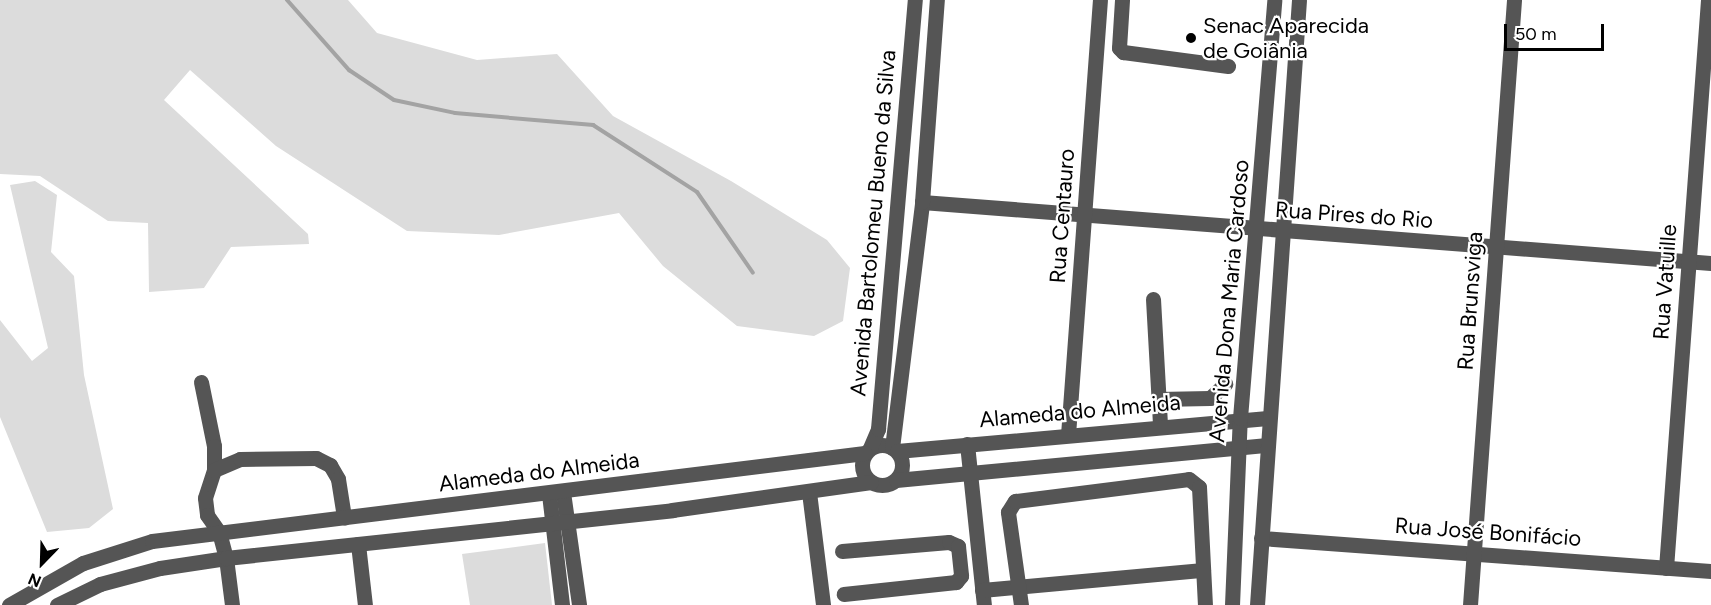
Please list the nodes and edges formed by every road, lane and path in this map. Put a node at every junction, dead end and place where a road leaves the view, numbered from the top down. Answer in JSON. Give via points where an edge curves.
{"nodes":[{"id":1,"x":915,"y":0,"type":"edge"},
{"id":2,"x":937,"y":0,"type":"edge"},
{"id":3,"x":1100,"y":0,"type":"edge"},
{"id":4,"x":1122,"y":0,"type":"edge"},
{"id":5,"x":1274,"y":0,"type":"edge"},
{"id":6,"x":1299,"y":0,"type":"edge"},
{"id":7,"x":1514,"y":0,"type":"edge"},
{"id":8,"x":1708,"y":0,"type":"edge"},
{"id":9,"x":1228,"y":66,"type":"dead end"},
{"id":10,"x":922,"y":202,"type":"junction"},
{"id":11,"x":1086,"y":215,"type":"junction"},
{"id":12,"x":1258,"y":230,"type":"junction"},
{"id":13,"x":1283,"y":232,"type":"junction"},
{"id":14,"x":1496,"y":248,"type":"junction"},
{"id":15,"x":1689,"y":262,"type":"junction"},
{"id":16,"x":1711,"y":263,"type":"edge"},
{"id":17,"x":1153,"y":298,"type":"dead end"},
{"id":18,"x":201,"y":382,"type":"dead end"},
{"id":19,"x":1225,"y":384,"type":"dead end"},
{"id":20,"x":1158,"y":399,"type":"junction"},
{"id":21,"x":1240,"y":418,"type":"junction"},
{"id":22,"x":1268,"y":418,"type":"junction"},
{"id":23,"x":1160,"y":425,"type":"junction"},
{"id":24,"x":1068,"y":435,"type":"junction"},
{"id":25,"x":967,"y":444,"type":"junction"},
{"id":26,"x":1267,"y":445,"type":"junction"},
{"id":27,"x":1239,"y":446,"type":"junction"},
{"id":28,"x":894,"y":450,"type":"junction"},
{"id":29,"x":868,"y":451,"type":"junction"},
{"id":30,"x":214,"y":470,"type":"junction"},
{"id":31,"x":970,"y":474,"type":"junction"},
{"id":32,"x":896,"y":480,"type":"junction"},
{"id":33,"x":871,"y":482,"type":"junction"},
{"id":34,"x":809,"y":492,"type":"junction"},
{"id":35,"x":556,"y":493,"type":"junction"},
{"id":36,"x":344,"y":518,"type":"junction"},
{"id":37,"x":561,"y":522,"type":"junction"},
{"id":38,"x":219,"y":532,"type":"junction"},
{"id":39,"x":1261,"y":538,"type":"junction"},
{"id":40,"x":358,"y":544,"type":"junction"},
{"id":41,"x":842,"y":552,"type":"dead end"},
{"id":42,"x":1474,"y":554,"type":"junction"},
{"id":43,"x":226,"y":558,"type":"junction"},
{"id":44,"x":979,"y":559,"type":"junction"},
{"id":45,"x":960,"y":562,"type":"junction"},
{"id":46,"x":1666,"y":568,"type":"junction"},
{"id":47,"x":1203,"y":570,"type":"junction"},
{"id":48,"x":1711,"y":571,"type":"edge"},
{"id":49,"x":1019,"y":586,"type":"junction"},
{"id":50,"x":844,"y":594,"type":"dead end"},
{"id":51,"x":983,"y":598,"type":"edge"},
{"id":52,"x":9,"y":605,"type":"edge"},
{"id":53,"x":57,"y":605,"type":"edge"},
{"id":54,"x":232,"y":605,"type":"edge"},
{"id":55,"x":365,"y":605,"type":"edge"},
{"id":56,"x":562,"y":605,"type":"edge"},
{"id":57,"x":579,"y":605,"type":"edge"},
{"id":58,"x":823,"y":605,"type":"edge"},
{"id":59,"x":1021,"y":605,"type":"edge"},
{"id":60,"x":1205,"y":605,"type":"edge"},
{"id":61,"x":1232,"y":605,"type":"edge"},
{"id":62,"x":1257,"y":605,"type":"edge"},
{"id":63,"x":1470,"y":605,"type":"edge"}],
"edges":[{"from":1,"to":29,"type":"street","name":"Avenida Bartolomeu Bueno da Silva","via":[[878,429]]},
{"from":2,"to":10,"type":"street","name":"Avenida Bartolomeu Bueno da Silva"},
{"from":3,"to":11,"type":"street","name":"Rua Centauro"},
{"from":4,"to":9,"type":"street","via":[[1119,48],[1123,52]]},
{"from":5,"to":12,"type":"street","name":"Avenida Dona Maria Cardoso"},
{"from":6,"to":13,"type":"street","name":"Avenida Dona Maria Cardoso"},
{"from":7,"to":14,"type":"street","name":"Rua Brunsviga"},
{"from":8,"to":15,"type":"street","name":"Rua Vatuille"},
{"from":10,"to":11,"type":"street","name":"Rua Pires do Rio"},
{"from":10,"to":28,"type":"street","name":"Avenida Bartolomeu Bueno da Silva"},
{"from":11,"to":12,"type":"street","name":"Rua Pires do Rio"},
{"from":11,"to":24,"type":"street","name":"Rua Centauro"},
{"from":12,"to":13,"type":"street","name":"Rua Pires do Rio"},
{"from":12,"to":21,"type":"street","name":"Avenida Dona Maria Cardoso"},
{"from":13,"to":14,"type":"street","name":"Rua Pires do Rio"},
{"from":13,"to":22,"type":"street","name":"Avenida Dona Maria Cardoso"},
{"from":14,"to":15,"type":"street","name":"Rua Pires do Rio"},
{"from":14,"to":42,"type":"street","name":"Rua Brunsviga"},
{"from":15,"to":16,"type":"street","name":"Rua Pires do Rio"},
{"from":15,"to":46,"type":"street","name":"Rua Vatuille"},
{"from":17,"to":20,"type":"street"},
{"from":18,"to":30,"type":"street","via":[[214,446]]},
{"from":19,"to":20,"type":"street","via":[[1210,398]]},
{"from":20,"to":23,"type":"street"},
{"from":21,"to":22,"type":"street","name":"Alameda do Almeida"},
{"from":21,"to":23,"type":"street","name":"Alameda do Almeida"},
{"from":21,"to":27,"type":"street","name":"Avenida Dona Maria Cardoso"},
{"from":22,"to":26,"type":"street","name":"Avenida Dona Maria Cardoso"},
{"from":23,"to":24,"type":"street","name":"Alameda do Almeida"},
{"from":24,"to":25,"type":"street","name":"Alameda do Almeida"},
{"from":25,"to":28,"type":"street","name":"Alameda do Almeida"},
{"from":25,"to":31,"type":"street"},
{"from":26,"to":27,"type":"street"},
{"from":26,"to":39,"type":"street","name":"Avenida Dona Maria Cardoso"},
{"from":27,"to":31,"type":"street"},
{"from":27,"to":61,"type":"street","name":"Avenida Dona Maria Cardoso"},
{"from":28,"to":29,"type":"street","via":[[881,445]]},
{"from":28,"to":32,"type":"street","via":[[901,471]]},
{"from":29,"to":33,"type":"street","via":[[863,474]]},
{"from":29,"to":35,"type":"street","name":"Alameda do Almeida"},
{"from":30,"to":36,"type":"street","via":[[240,459],[316,458],[330,465],[338,479]]},
{"from":30,"to":38,"type":"street","via":[[205,498],[207,515]]},
{"from":31,"to":32,"type":"street"},
{"from":31,"to":44,"type":"street"},
{"from":32,"to":33,"type":"street","via":[[883,486]]},
{"from":33,"to":34,"type":"street"},
{"from":34,"to":37,"type":"street"},
{"from":34,"to":58,"type":"street"},
{"from":35,"to":36,"type":"street","name":"Alameda do Almeida"},
{"from":35,"to":37,"type":"street"},
{"from":36,"to":38,"type":"street","name":"Alameda do Almeida"},
{"from":37,"to":40,"type":"street"},
{"from":37,"to":56,"type":"street"},
{"from":37,"to":57,"type":"street"},
{"from":38,"to":43,"type":"street"},
{"from":38,"to":52,"type":"street","name":"Alameda do Almeida","via":[[152,540],[83,563]]},
{"from":39,"to":42,"type":"street","name":"Rua José Bonifácio"},
{"from":39,"to":62,"type":"street","name":"Avenida Dona Maria Cardoso"},
{"from":40,"to":43,"type":"street"},
{"from":40,"to":55,"type":"street"},
{"from":41,"to":45,"type":"street","via":[[949,542],[958,546]]},
{"from":42,"to":46,"type":"street","name":"Rua José Bonifácio"},
{"from":42,"to":63,"type":"street","name":"Rua Brunsviga"},
{"from":43,"to":53,"type":"street","via":[[160,568],[100,584]]},
{"from":43,"to":54,"type":"street"},
{"from":44,"to":45,"type":"street"},
{"from":44,"to":51,"type":"street"},
{"from":45,"to":50,"type":"street","via":[[961,576],[956,582]]},
{"from":46,"to":48,"type":"street","name":"Rua José Bonifácio"},
{"from":47,"to":49,"type":"street"},
{"from":47,"to":49,"type":"street","via":[[1199,487],[1189,479],[1015,501],[1008,512]]},
{"from":47,"to":60,"type":"street"},
{"from":49,"to":51,"type":"street"},
{"from":49,"to":59,"type":"street"}]}
